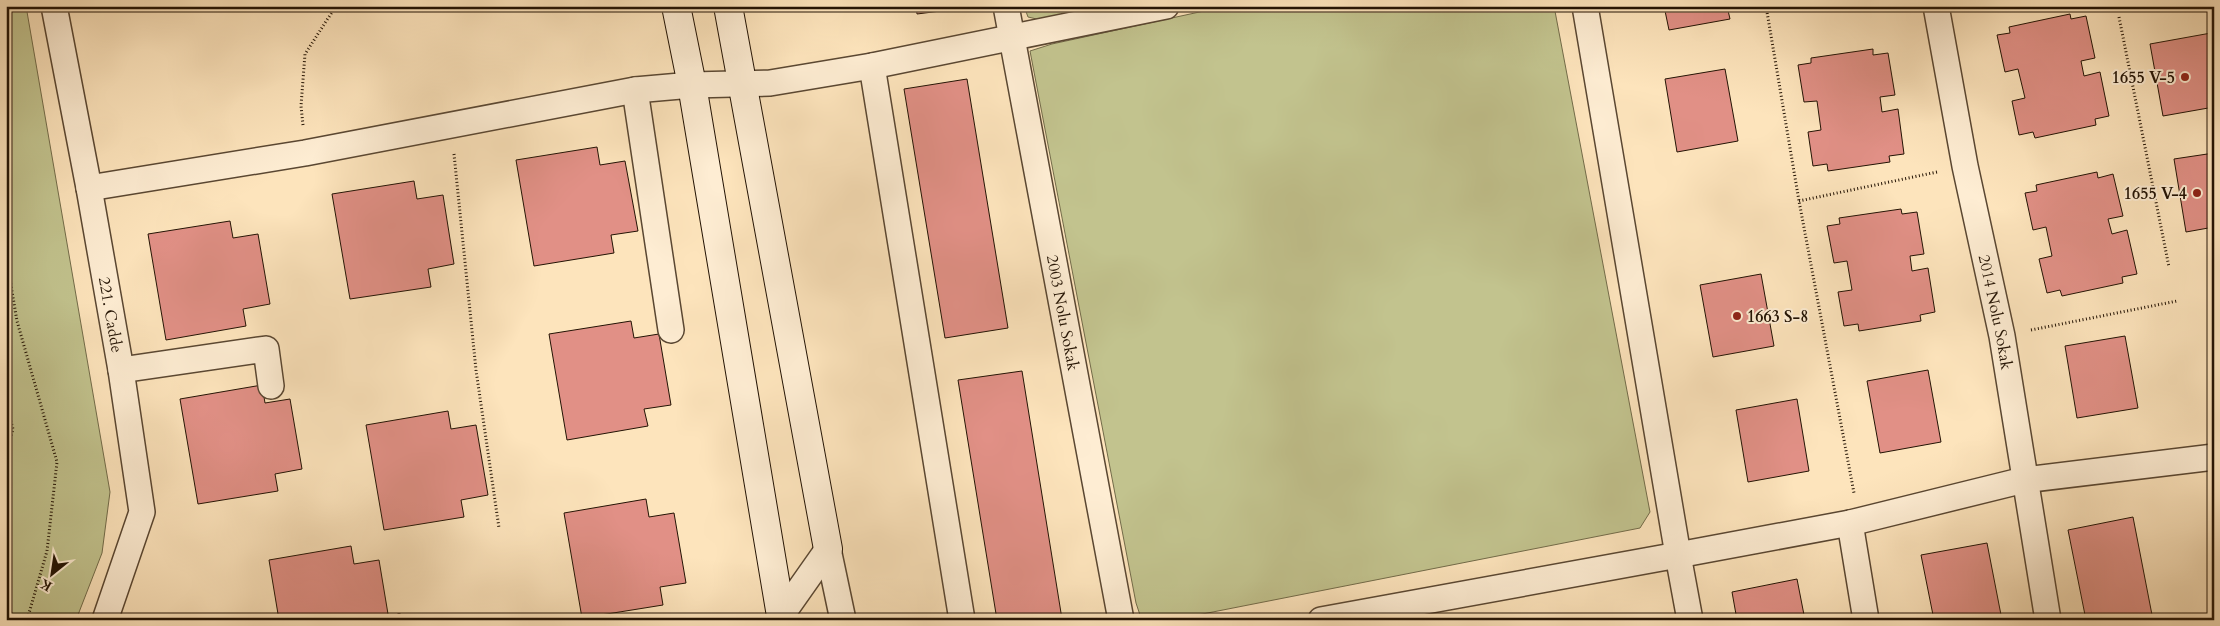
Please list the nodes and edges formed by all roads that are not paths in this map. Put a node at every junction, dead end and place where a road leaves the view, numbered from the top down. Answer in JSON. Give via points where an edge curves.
{"nodes":[{"id":1,"x":54,"y":6,"type":"edge"},
{"id":2,"x":676,"y":6,"type":"edge"},
{"id":3,"x":728,"y":6,"type":"edge"},
{"id":4,"x":1006,"y":6,"type":"edge"},
{"id":5,"x":1166,"y":6,"type":"edge"},
{"id":6,"x":1585,"y":6,"type":"edge"},
{"id":7,"x":1936,"y":6,"type":"edge"},
{"id":8,"x":1012,"y":37,"type":"junction"},
{"id":9,"x":872,"y":66,"type":"junction"},
{"id":10,"x":740,"y":84,"type":"junction"},
{"id":11,"x":692,"y":85,"type":"junction"},
{"id":12,"x":635,"y":90,"type":"junction"},
{"id":13,"x":90,"y":188,"type":"junction"},
{"id":14,"x":671,"y":330,"type":"dead end"},
{"id":15,"x":121,"y":370,"type":"junction"},
{"id":16,"x":271,"y":386,"type":"dead end"},
{"id":17,"x":2214,"y":456,"type":"edge"},
{"id":18,"x":2024,"y":480,"type":"junction"},
{"id":19,"x":1855,"y":522,"type":"junction"},
{"id":20,"x":828,"y":549,"type":"junction"},
{"id":21,"x":1678,"y":555,"type":"junction"},
{"id":22,"x":780,"y":618,"type":"edge"},
{"id":23,"x":105,"y":620,"type":"edge"},
{"id":24,"x":843,"y":620,"type":"edge"},
{"id":25,"x":962,"y":620,"type":"edge"},
{"id":26,"x":1121,"y":620,"type":"edge"},
{"id":27,"x":1321,"y":620,"type":"edge"},
{"id":28,"x":1690,"y":620,"type":"edge"},
{"id":29,"x":1866,"y":620,"type":"edge"},
{"id":30,"x":2048,"y":620,"type":"edge"}],
"edges":[{"from":1,"to":13,"type":"street","name":"221. Cadde"},
{"from":2,"to":11,"type":"street"},
{"from":3,"to":10,"type":"street"},
{"from":4,"to":8,"type":"street","name":"2003 Nolu Sokak"},
{"from":5,"to":8,"type":"street"},
{"from":6,"to":21,"type":"street"},
{"from":7,"to":18,"type":"street","name":"2014 Nolu Sokak","via":[[1965,166],[2002,336]]},
{"from":8,"to":9,"type":"street"},
{"from":8,"to":26,"type":"street","name":"2003 Nolu Sokak"},
{"from":9,"to":10,"type":"street","via":[[770,83]]},
{"from":9,"to":25,"type":"street"},
{"from":10,"to":11,"type":"street"},
{"from":10,"to":20,"type":"street"},
{"from":11,"to":12,"type":"street"},
{"from":11,"to":22,"type":"street"},
{"from":12,"to":13,"type":"street","via":[[305,153]]},
{"from":12,"to":14,"type":"street"},
{"from":13,"to":15,"type":"street","name":"221. Cadde"},
{"from":15,"to":16,"type":"street","via":[[266,349]]},
{"from":15,"to":23,"type":"street","name":"221. Cadde","via":[[142,512]]},
{"from":17,"to":18,"type":"street"},
{"from":18,"to":19,"type":"street"},
{"from":18,"to":30,"type":"street","name":"2014 Nolu Sokak"},
{"from":19,"to":21,"type":"street"},
{"from":19,"to":29,"type":"street"},
{"from":20,"to":22,"type":"street"},
{"from":20,"to":24,"type":"street"},
{"from":21,"to":27,"type":"street"},
{"from":21,"to":28,"type":"street"}]}
